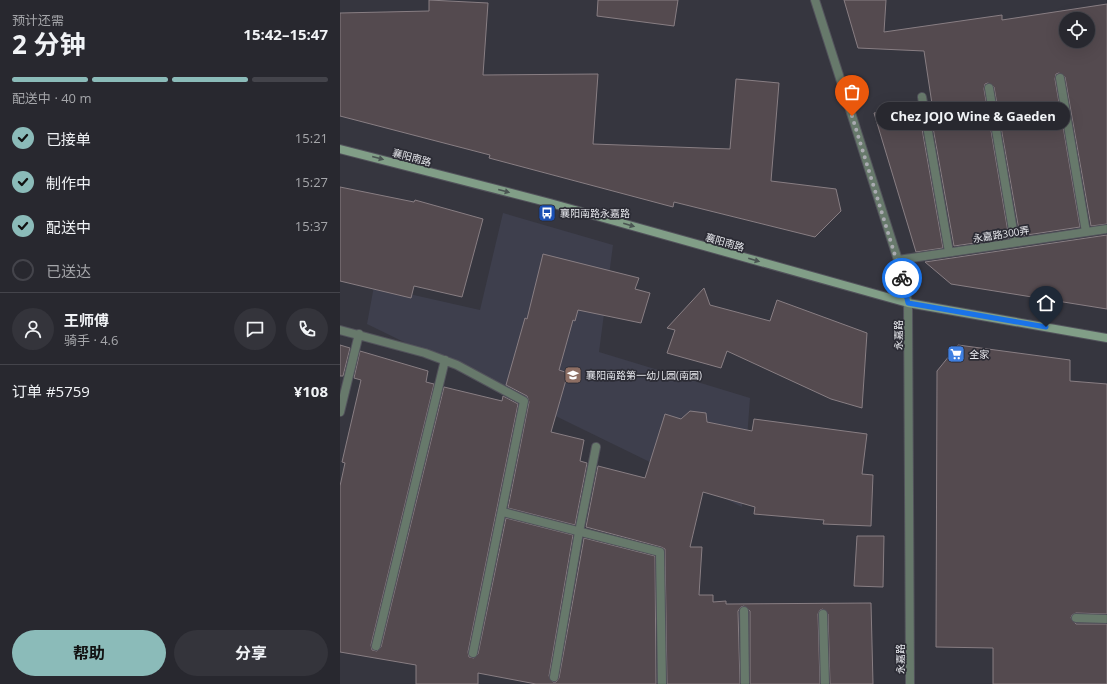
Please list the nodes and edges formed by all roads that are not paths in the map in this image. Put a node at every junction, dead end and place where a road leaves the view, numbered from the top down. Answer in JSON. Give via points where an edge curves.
{"nodes":[{"id":1,"x":815,"y":0,"type":"edge"},
{"id":2,"x":1060,"y":78,"type":"dead end"},
{"id":3,"x":989,"y":88,"type":"dead end"},
{"id":4,"x":922,"y":97,"type":"dead end"},
{"id":5,"x":340,"y":149,"type":"edge"},
{"id":6,"x":1107,"y":229,"type":"edge"},
{"id":7,"x":1086,"y":232,"type":"junction"},
{"id":8,"x":1015,"y":242,"type":"junction"},
{"id":9,"x":949,"y":252,"type":"junction"},
{"id":10,"x":898,"y":260,"type":"junction"},
{"id":11,"x":908,"y":303,"type":"junction"},
{"id":12,"x":340,"y":330,"type":"edge"},
{"id":13,"x":359,"y":334,"type":"junction"},
{"id":14,"x":1107,"y":338,"type":"edge"},
{"id":15,"x":445,"y":360,"type":"junction"},
{"id":16,"x":340,"y":412,"type":"edge"},
{"id":17,"x":596,"y":447,"type":"dead end"},
{"id":18,"x":502,"y":512,"type":"junction"},
{"id":19,"x":579,"y":532,"type":"junction"},
{"id":20,"x":744,"y":611,"type":"dead end"},
{"id":21,"x":823,"y":614,"type":"dead end"},
{"id":22,"x":1076,"y":618,"type":"dead end"},
{"id":23,"x":1107,"y":619,"type":"edge"},
{"id":24,"x":376,"y":646,"type":"dead end"},
{"id":25,"x":473,"y":652,"type":"dead end"},
{"id":26,"x":554,"y":677,"type":"dead end"},
{"id":27,"x":662,"y":684,"type":"edge"},
{"id":28,"x":745,"y":684,"type":"edge"},
{"id":29,"x":825,"y":684,"type":"edge"},
{"id":30,"x":910,"y":684,"type":"edge"}],
"edges":[{"from":1,"to":10,"type":"street","name":"永嘉路"},
{"from":2,"to":7,"type":"street"},
{"from":3,"to":8,"type":"street"},
{"from":4,"to":9,"type":"street"},
{"from":5,"to":11,"type":"street","name":"襄阳南路","one_way":true,"via":[[550,203]]},
{"from":6,"to":7,"type":"street","name":"永嘉路300弄"},
{"from":7,"to":8,"type":"street","name":"永嘉路300弄"},
{"from":8,"to":9,"type":"street","name":"永嘉路300弄"},
{"from":9,"to":10,"type":"street","name":"永嘉路300弄"},
{"from":10,"to":11,"type":"street","name":"永嘉路"},
{"from":11,"to":14,"type":"street","name":"襄阳南路"},
{"from":11,"to":30,"type":"street","name":"永嘉路"},
{"from":12,"to":13,"type":"street"},
{"from":13,"to":15,"type":"street"},
{"from":13,"to":16,"type":"street"},
{"from":15,"to":18,"type":"street","via":[[524,401]]},
{"from":15,"to":24,"type":"street"},
{"from":17,"to":19,"type":"street"},
{"from":18,"to":19,"type":"street"},
{"from":18,"to":25,"type":"street"},
{"from":19,"to":26,"type":"street"},
{"from":19,"to":27,"type":"street","via":[[660,552]]},
{"from":20,"to":28,"type":"street"},
{"from":21,"to":29,"type":"street"},
{"from":22,"to":23,"type":"street"}]}
